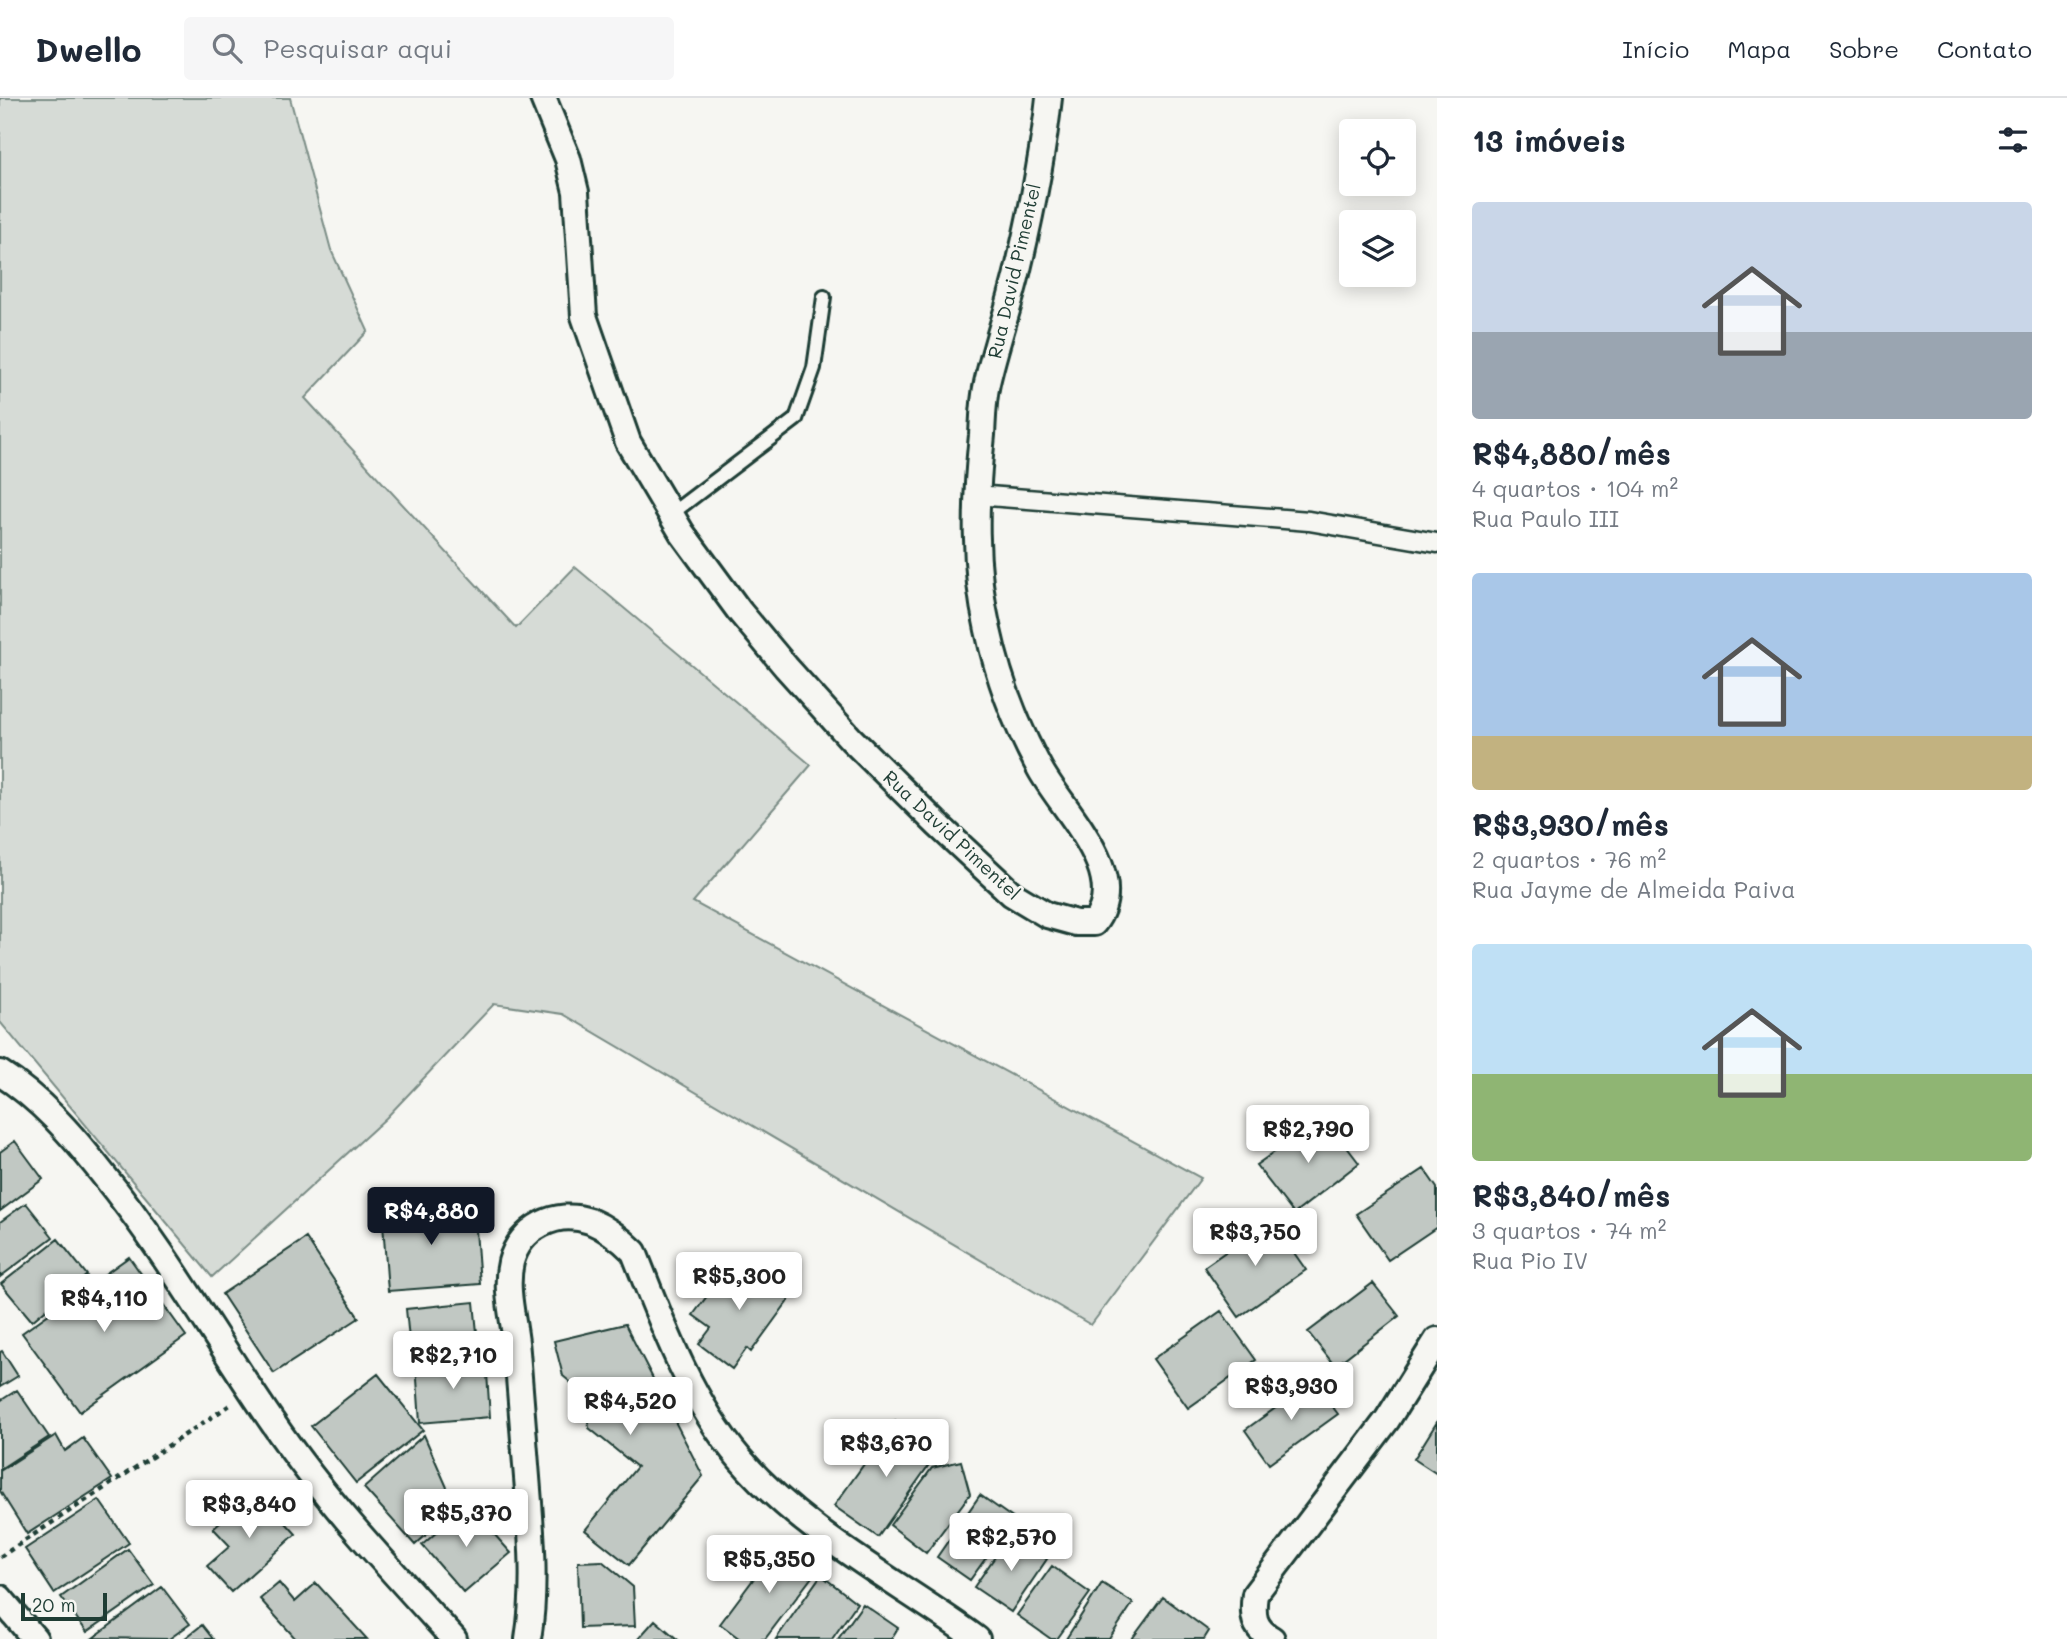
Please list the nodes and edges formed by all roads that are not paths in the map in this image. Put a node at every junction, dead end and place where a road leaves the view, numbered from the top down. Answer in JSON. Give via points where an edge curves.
{"nodes":[{"id":1,"x":1049,"y":98,"type":"edge"},
{"id":2,"x":552,"y":102,"type":"edge"},
{"id":3,"x":824,"y":297,"type":"dead end"},
{"id":4,"x":976,"y":495,"type":"junction"},
{"id":5,"x":671,"y":514,"type":"junction"},
{"id":6,"x":1437,"y":543,"type":"edge"},
{"id":7,"x":0,"y":1073,"type":"edge"},
{"id":8,"x":1437,"y":1340,"type":"edge"},
{"id":9,"x":0,"y":1598,"type":"edge"},
{"id":10,"x":35,"y":1639,"type":"edge"},
{"id":11,"x":454,"y":1639,"type":"edge"},
{"id":12,"x":528,"y":1639,"type":"edge"},
{"id":13,"x":977,"y":1639,"type":"edge"},
{"id":14,"x":1272,"y":1639,"type":"edge"}],
"edges":[{"from":1,"to":4,"type":"street","name":"Rua David Pimentel","via":[[1019,266],[987,385]]},
{"from":2,"to":5,"type":"street","name":"Rua David Pimentel","via":[[576,192],[584,316],[628,442]]},
{"from":3,"to":5,"type":"lane","via":[[814,368],[796,419]]},
{"from":4,"to":5,"type":"street","name":"Rua David Pimentel","via":[[978,583],[988,634],[1041,771],[1091,845],[1102,870],[1106,896],[1094,923],[1047,915],[1012,894],[938,825],[850,739],[786,667]]},
{"from":4,"to":6,"type":"street","via":[[1309,521]]},
{"from":7,"to":11,"type":"street","via":[[27,1091],[75,1139],[138,1218],[326,1498]]},
{"from":8,"to":14,"type":"street","via":[[1387,1420],[1255,1594],[1252,1615],[1260,1632]]},
{"from":9,"to":10,"type":"street"},
{"from":12,"to":13,"type":"street","via":[[533,1555],[510,1265],[515,1247],[531,1229],[548,1220],[568,1219],[589,1221],[618,1236],[634,1252],[690,1382],[740,1459],[788,1506]]}]}
